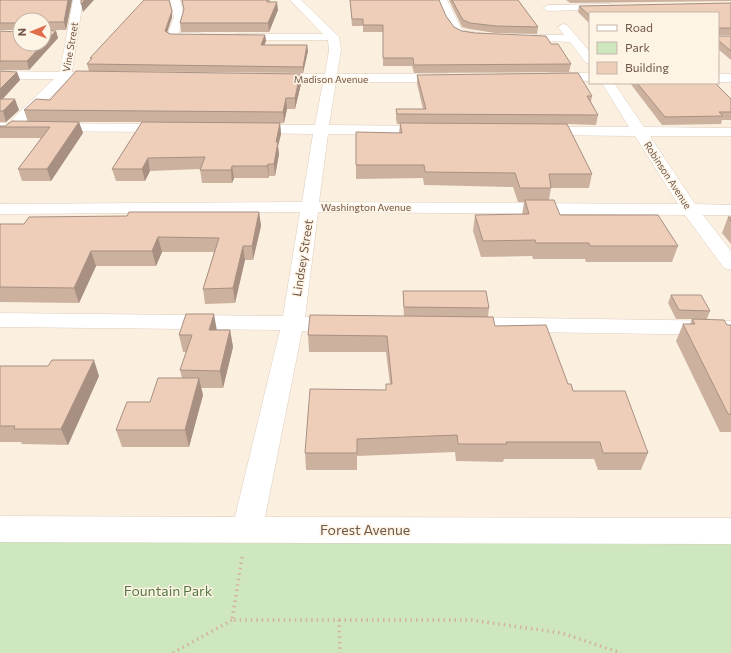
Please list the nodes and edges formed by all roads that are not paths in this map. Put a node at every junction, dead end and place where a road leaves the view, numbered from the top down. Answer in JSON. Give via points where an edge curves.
{"nodes":[{"id":1,"x":78,"y":0,"type":"edge"},
{"id":2,"x":175,"y":0,"type":"edge"},
{"id":3,"x":295,"y":0,"type":"edge"},
{"id":4,"x":442,"y":0,"type":"edge"},
{"id":5,"x":544,"y":4,"type":"edge"},
{"id":6,"x":623,"y":7,"type":"edge"},
{"id":7,"x":58,"y":34,"type":"dead end"},
{"id":8,"x":72,"y":34,"type":"junction"},
{"id":9,"x":210,"y":36,"type":"edge"},
{"id":10,"x":226,"y":37,"type":"edge"},
{"id":11,"x":333,"y":37,"type":"junction"},
{"id":12,"x":494,"y":37,"type":"edge"},
{"id":13,"x":510,"y":37,"type":"edge"},
{"id":14,"x":573,"y":39,"type":"junction"},
{"id":15,"x":589,"y":59,"type":"edge"},
{"id":16,"x":0,"y":75,"type":"edge"},
{"id":17,"x":65,"y":76,"type":"junction"},
{"id":18,"x":112,"y":76,"type":"edge"},
{"id":19,"x":589,"y":77,"type":"edge"},
{"id":20,"x":260,"y":78,"type":"edge"},
{"id":21,"x":456,"y":78,"type":"edge"},
{"id":22,"x":535,"y":78,"type":"edge"},
{"id":23,"x":719,"y":78,"type":"edge"},
{"id":24,"x":731,"y":78,"type":"edge"},
{"id":25,"x":330,"y":79,"type":"junction"},
{"id":26,"x":609,"y":84,"type":"edge"},
{"id":27,"x":6,"y":127,"type":"edge"},
{"id":28,"x":186,"y":128,"type":"edge"},
{"id":29,"x":234,"y":129,"type":"edge"},
{"id":30,"x":321,"y":130,"type":"junction"},
{"id":31,"x":440,"y":130,"type":"edge"},
{"id":32,"x":528,"y":131,"type":"edge"},
{"id":33,"x":639,"y":131,"type":"junction"},
{"id":34,"x":731,"y":132,"type":"edge"},
{"id":35,"x":0,"y":138,"type":"edge"},
{"id":36,"x":311,"y":207,"type":"junction"},
{"id":37,"x":0,"y":209,"type":"edge"},
{"id":38,"x":690,"y":210,"type":"junction"},
{"id":39,"x":731,"y":210,"type":"edge"},
{"id":40,"x":731,"y":264,"type":"edge"},
{"id":41,"x":0,"y":320,"type":"edge"},
{"id":42,"x":293,"y":323,"type":"junction"},
{"id":43,"x":356,"y":324,"type":"edge"},
{"id":44,"x":444,"y":324,"type":"edge"},
{"id":45,"x":731,"y":328,"type":"edge"},
{"id":46,"x":0,"y":529,"type":"edge"},
{"id":47,"x":247,"y":530,"type":"junction"},
{"id":48,"x":731,"y":531,"type":"edge"}],
"edges":[{"from":1,"to":8,"type":"street","name":"Vine Street"},
{"from":2,"to":9,"type":"street","via":[[179,17],[172,36]]},
{"from":3,"to":11,"type":"street"},
{"from":4,"to":12,"type":"street","via":[[457,30],[463,34]]},
{"from":5,"to":6,"type":"street"},
{"from":5,"to":14,"type":"street"},
{"from":7,"to":8,"type":"street"},
{"from":8,"to":17,"type":"street","name":"Vine Street"},
{"from":10,"to":11,"type":"street"},
{"from":11,"to":25,"type":"street","name":"Lindsey Street","via":[[335,50]]},
{"from":13,"to":14,"type":"street"},
{"from":14,"to":15,"type":"street"},
{"from":16,"to":17,"type":"street"},
{"from":17,"to":18,"type":"street"},
{"from":17,"to":27,"type":"street","name":"Vine Street"},
{"from":19,"to":22,"type":"street"},
{"from":20,"to":25,"type":"street","name":"Madison Avenue"},
{"from":21,"to":25,"type":"street","name":"Madison Avenue"},
{"from":23,"to":24,"type":"street"},
{"from":25,"to":30,"type":"street","name":"Lindsey Street"},
{"from":26,"to":33,"type":"street","name":"Robinson Avenue"},
{"from":27,"to":28,"type":"street"},
{"from":27,"to":35,"type":"street","name":"Vine Street"},
{"from":29,"to":30,"type":"street"},
{"from":30,"to":31,"type":"street"},
{"from":30,"to":36,"type":"street","name":"Lindsey Street"},
{"from":32,"to":33,"type":"street"},
{"from":33,"to":34,"type":"street"},
{"from":33,"to":38,"type":"street","name":"Robinson Avenue"},
{"from":36,"to":37,"type":"street","name":"Washington Avenue"},
{"from":36,"to":38,"type":"street","name":"Washington Avenue"},
{"from":36,"to":42,"type":"street","name":"Lindsey Street"},
{"from":38,"to":39,"type":"street","name":"Washington Avenue"},
{"from":38,"to":40,"type":"street","name":"Robinson Avenue"},
{"from":41,"to":42,"type":"street"},
{"from":42,"to":43,"type":"street"},
{"from":42,"to":47,"type":"street","name":"Lindsey Street"},
{"from":44,"to":45,"type":"street"},
{"from":46,"to":47,"type":"street","name":"Forest Avenue"},
{"from":47,"to":48,"type":"street","name":"Forest Avenue"}]}
